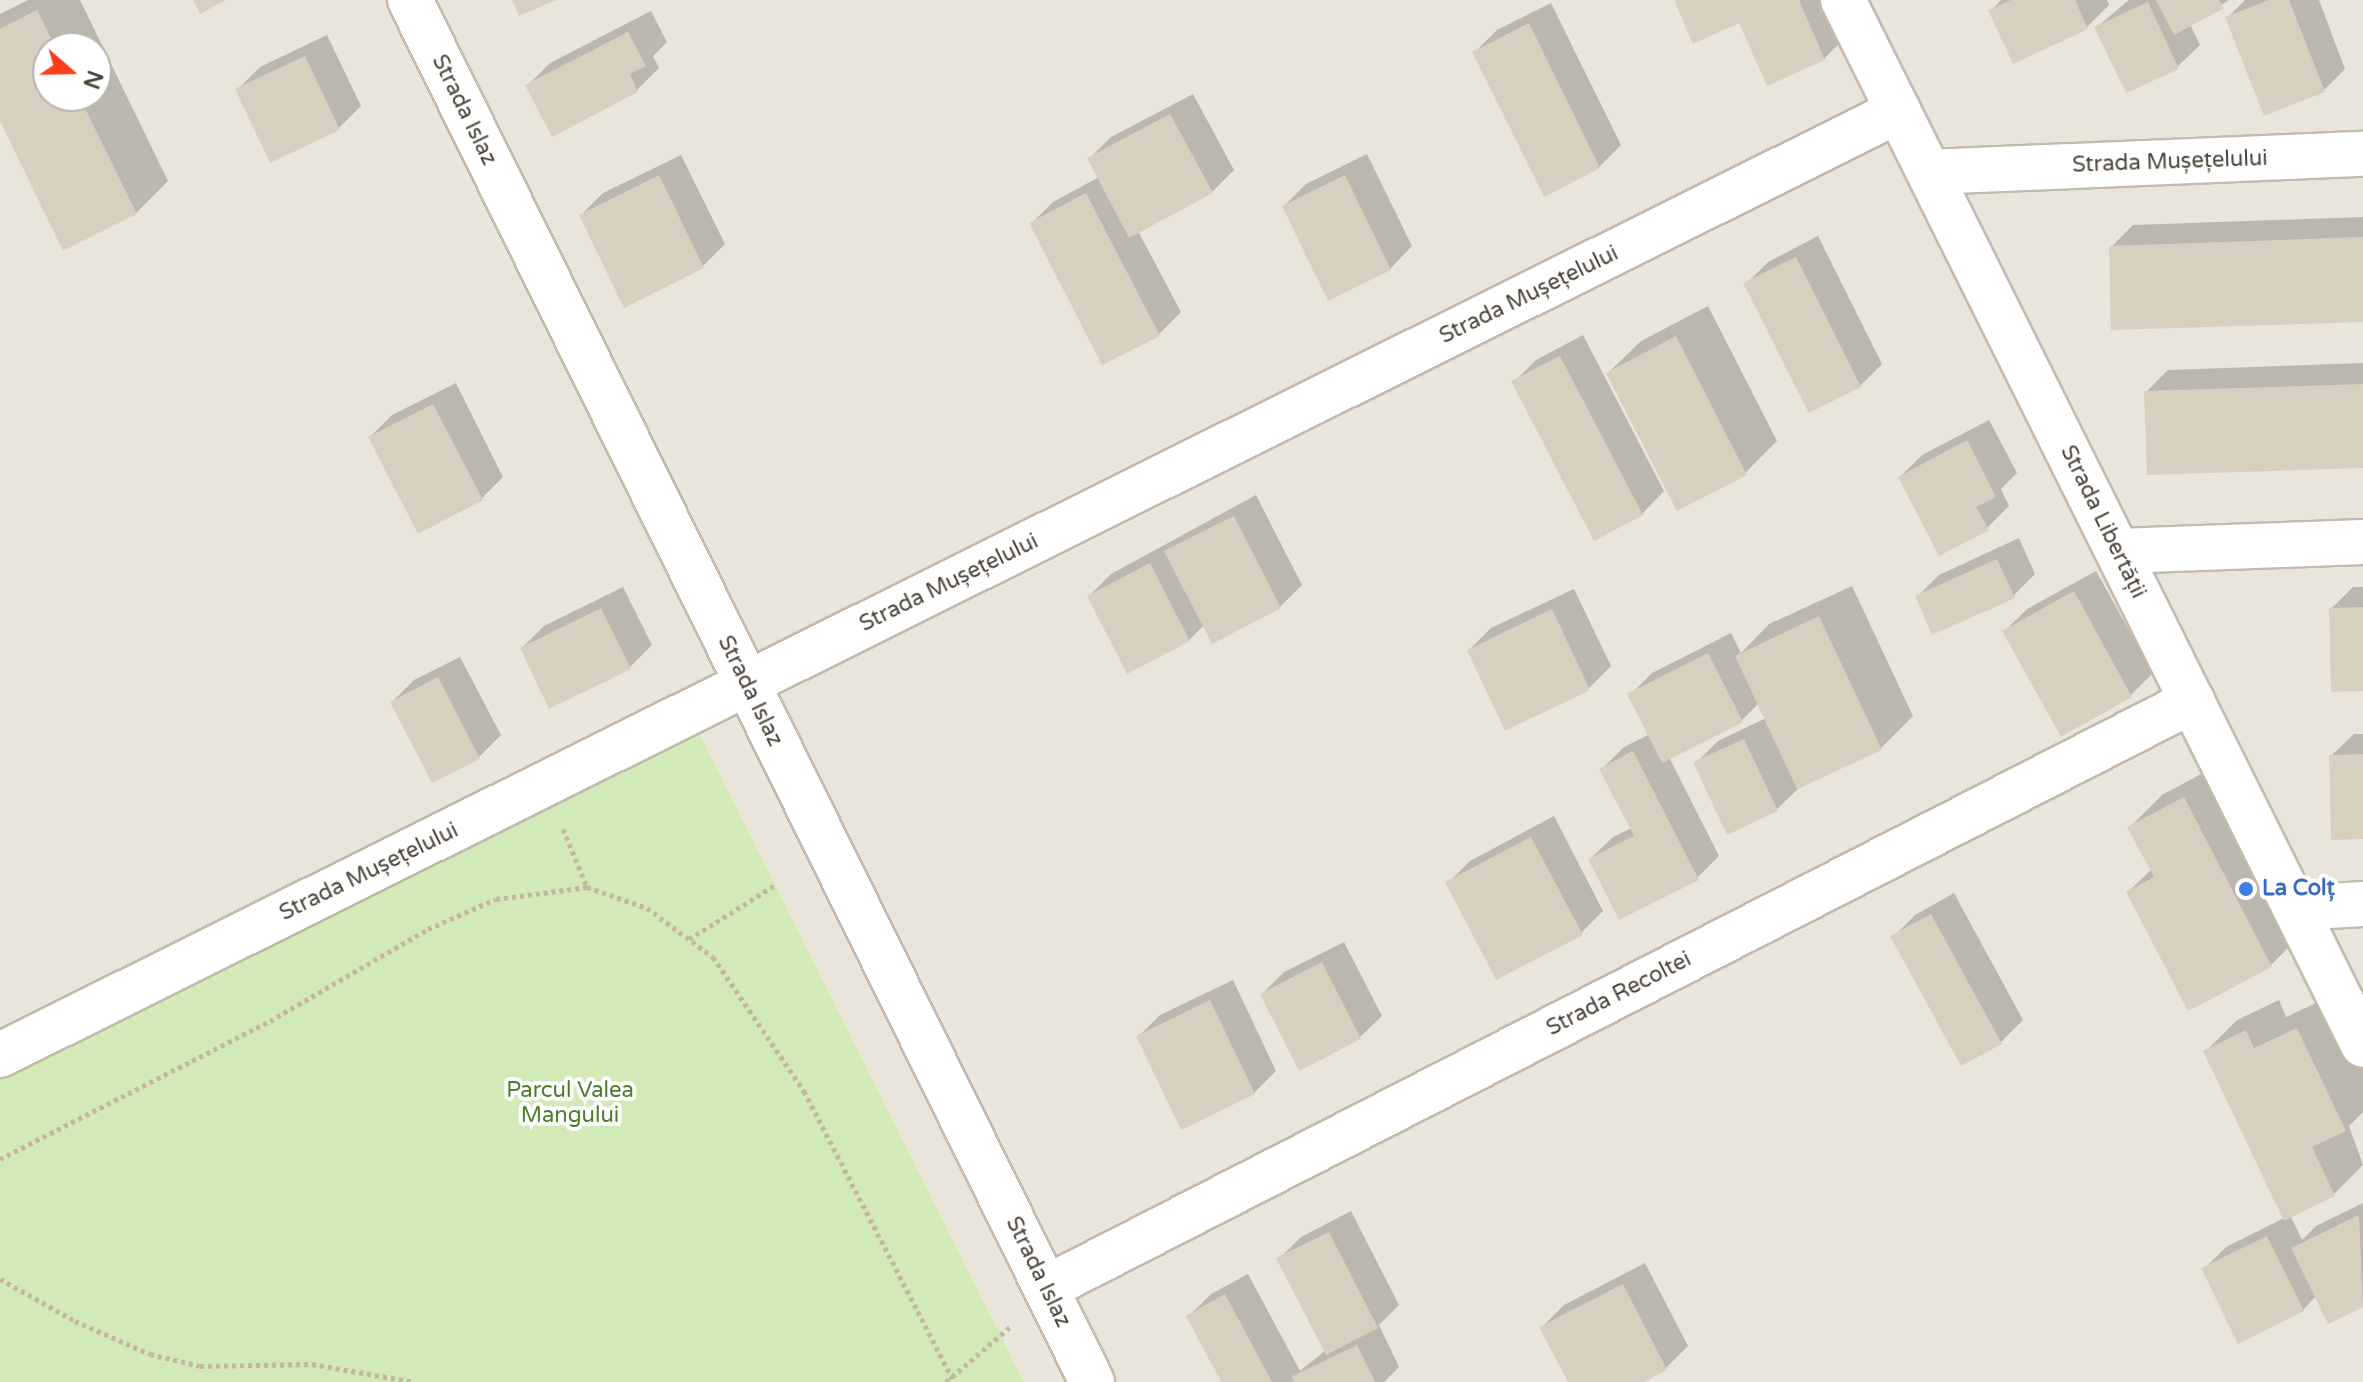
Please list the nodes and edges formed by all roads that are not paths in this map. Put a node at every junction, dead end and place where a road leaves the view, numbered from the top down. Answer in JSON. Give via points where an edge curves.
{"nodes":[{"id":1,"x":410,"y":0,"type":"edge"},
{"id":2,"x":1843,"y":0,"type":"edge"},
{"id":3,"x":1898,"y":111,"type":"junction"},
{"id":4,"x":2363,"y":154,"type":"edge"},
{"id":5,"x":1929,"y":172,"type":"junction"},
{"id":6,"x":2363,"y":542,"type":"edge"},
{"id":7,"x":2118,"y":551,"type":"junction"},
{"id":8,"x":746,"y":684,"type":"junction"},
{"id":9,"x":2192,"y":701,"type":"junction"},
{"id":10,"x":2363,"y":904,"type":"edge"},
{"id":11,"x":2295,"y":908,"type":"junction"},
{"id":12,"x":2363,"y":1045,"type":"edge"},
{"id":13,"x":0,"y":1055,"type":"edge"},
{"id":14,"x":1046,"y":1288,"type":"junction"},
{"id":15,"x":1092,"y":1382,"type":"edge"}],
"edges":[{"from":1,"to":8,"type":"street","name":"Strada Islaz"},
{"from":2,"to":3,"type":"street","name":"Strada Libertății"},
{"from":3,"to":5,"type":"street","name":"Strada Libertății"},
{"from":3,"to":8,"type":"street","name":"Strada Mușețelului"},
{"from":4,"to":5,"type":"street","name":"Strada Mușețelului"},
{"from":5,"to":7,"type":"street","name":"Strada Libertății"},
{"from":6,"to":7,"type":"street"},
{"from":7,"to":9,"type":"street","name":"Strada Libertății"},
{"from":8,"to":13,"type":"street","name":"Strada Mușețelului"},
{"from":8,"to":14,"type":"street","name":"Strada Islaz"},
{"from":9,"to":11,"type":"street","name":"Strada Libertății"},
{"from":9,"to":14,"type":"street","name":"Strada Recoltei"},
{"from":10,"to":11,"type":"street"},
{"from":11,"to":12,"type":"street","name":"Strada Libertății"},
{"from":14,"to":15,"type":"street","name":"Strada Islaz"}]}
